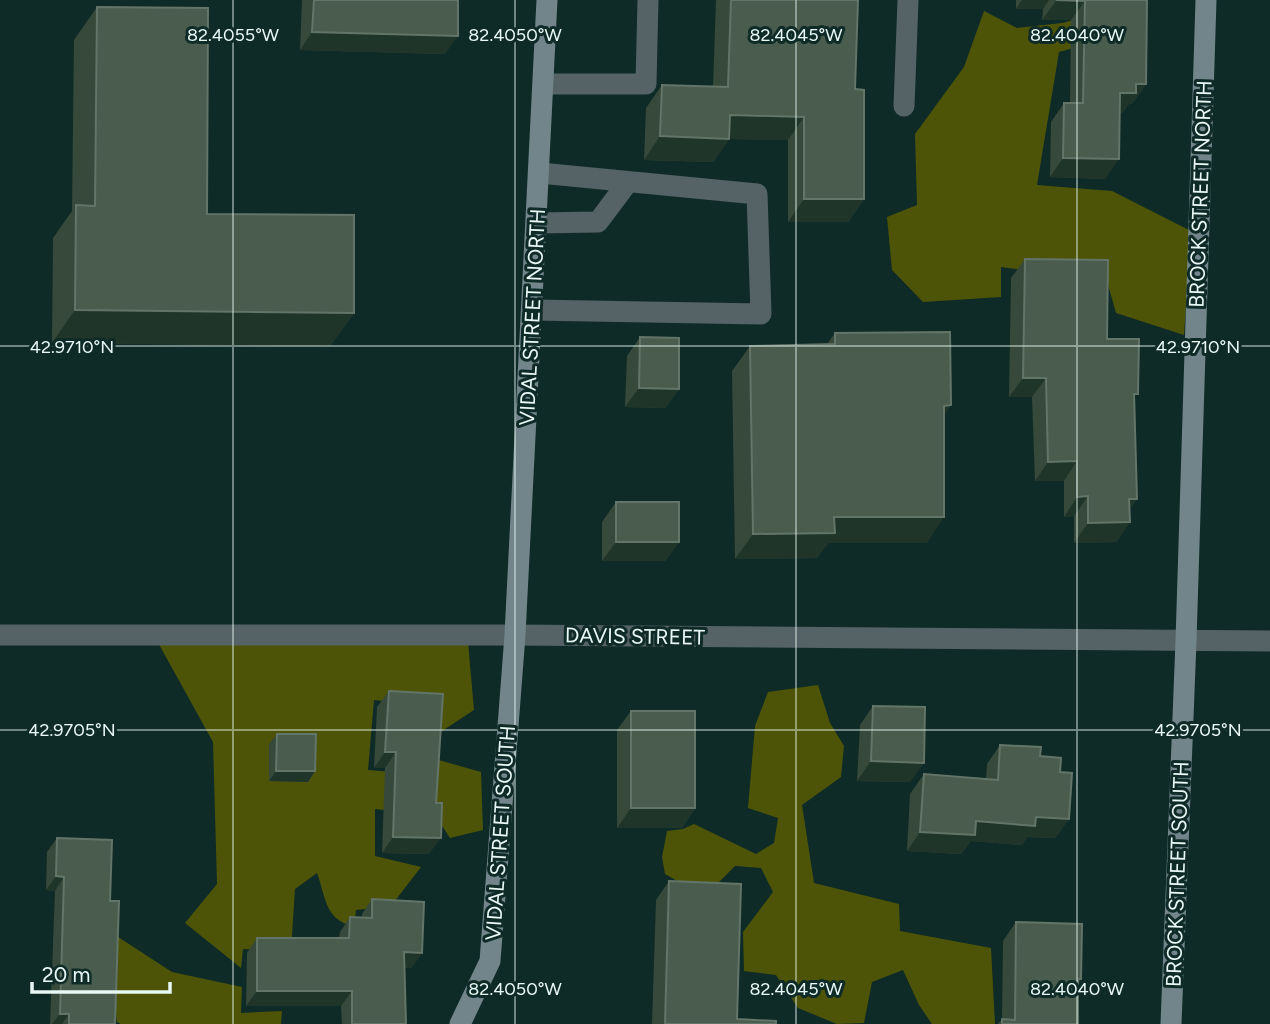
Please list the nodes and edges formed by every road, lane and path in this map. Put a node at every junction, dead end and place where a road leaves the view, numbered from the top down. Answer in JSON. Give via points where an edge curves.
{"nodes":[{"id":1,"x":547,"y":0,"type":"edge"},
{"id":2,"x":648,"y":0,"type":"edge"},
{"id":3,"x":908,"y":0,"type":"edge"},
{"id":4,"x":1206,"y":0,"type":"edge"},
{"id":5,"x":544,"y":84,"type":"junction"},
{"id":6,"x":904,"y":106,"type":"dead end"},
{"id":7,"x":540,"y":173,"type":"junction"},
{"id":8,"x":628,"y":182,"type":"junction"},
{"id":9,"x":537,"y":223,"type":"junction"},
{"id":10,"x":532,"y":310,"type":"junction"},
{"id":11,"x":0,"y":635,"type":"edge"},
{"id":12,"x":515,"y":635,"type":"junction"},
{"id":13,"x":1186,"y":641,"type":"junction"},
{"id":14,"x":1270,"y":641,"type":"edge"},
{"id":15,"x":460,"y":1024,"type":"edge"},
{"id":16,"x":1171,"y":1024,"type":"edge"}],
"edges":[{"from":1,"to":5,"type":"main road","name":"VIDAL STREET NORTH"},
{"from":2,"to":5,"type":"street","via":[[646,84]]},
{"from":3,"to":6,"type":"street"},
{"from":4,"to":13,"type":"main road","name":"BROCK STREET NORTH"},
{"from":5,"to":7,"type":"main road","name":"VIDAL STREET NORTH"},
{"from":7,"to":8,"type":"street"},
{"from":7,"to":9,"type":"main road","name":"VIDAL STREET NORTH"},
{"from":8,"to":9,"type":"street","via":[[598,222]]},
{"from":8,"to":10,"type":"street","via":[[757,194],[761,314]]},
{"from":9,"to":10,"type":"main road","name":"VIDAL STREET NORTH"},
{"from":10,"to":12,"type":"main road","name":"VIDAL STREET NORTH"},
{"from":11,"to":12,"type":"street","name":"DAVIS STREET"},
{"from":12,"to":13,"type":"street","name":"DAVIS STREET"},
{"from":12,"to":15,"type":"main road","name":"VIDAL STREET SOUTH","via":[[490,961]]},
{"from":13,"to":14,"type":"street","name":"DAVIS STREET"},
{"from":13,"to":16,"type":"main road","name":"BROCK STREET SOUTH"}]}
